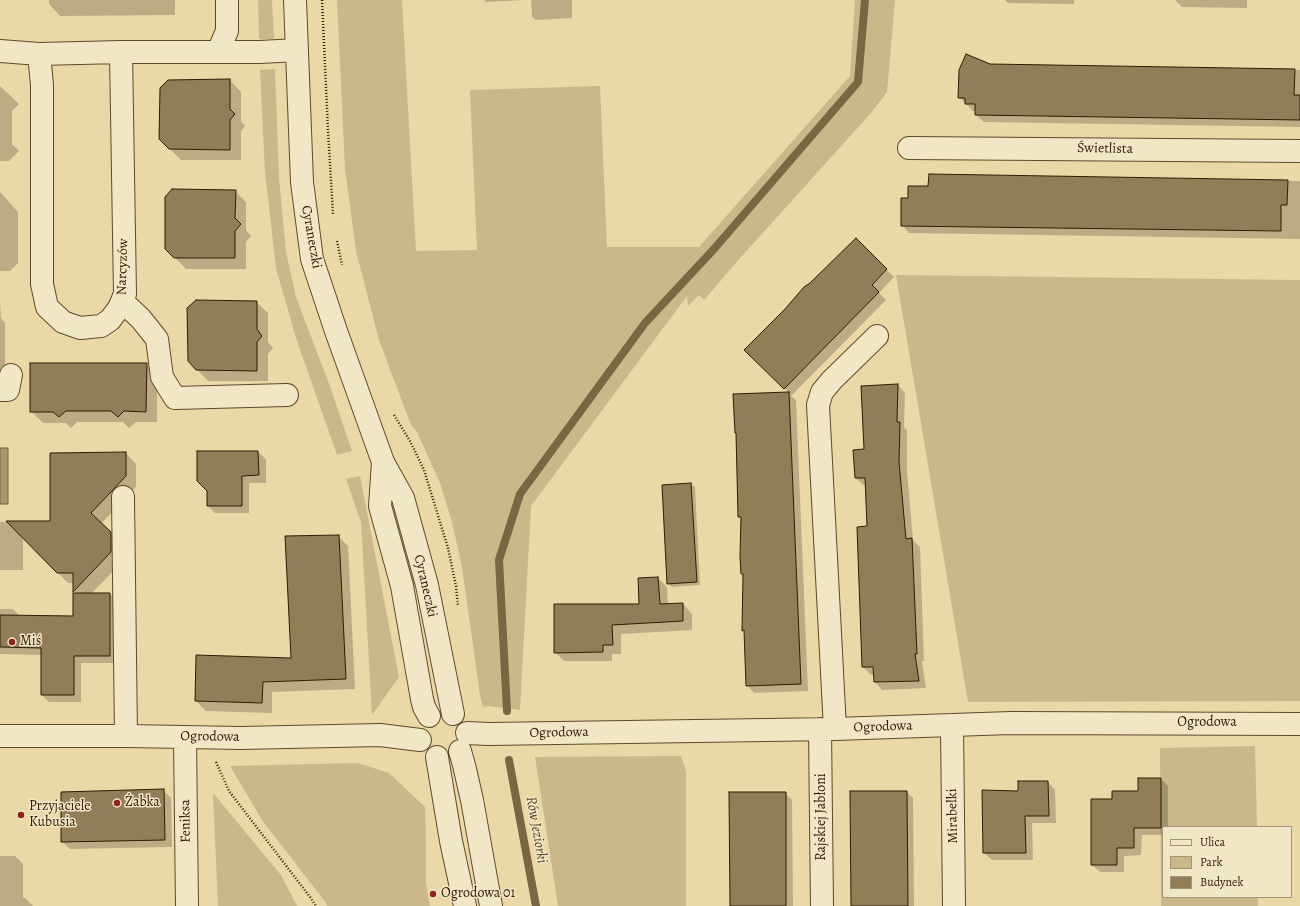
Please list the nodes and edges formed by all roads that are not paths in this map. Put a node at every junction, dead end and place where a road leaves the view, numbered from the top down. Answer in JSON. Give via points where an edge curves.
{"nodes":[{"id":1,"x":227,"y":0,"type":"edge"},
{"id":2,"x":295,"y":0,"type":"edge"},
{"id":3,"x":297,"y":50,"type":"junction"},
{"id":4,"x":0,"y":51,"type":"edge"},
{"id":5,"x":121,"y":52,"type":"junction"},
{"id":6,"x":218,"y":52,"type":"junction"},
{"id":7,"x":39,"y":54,"type":"junction"},
{"id":8,"x":910,"y":148,"type":"dead end"},
{"id":9,"x":1300,"y":151,"type":"edge"},
{"id":10,"x":122,"y":301,"type":"junction"},
{"id":11,"x":877,"y":336,"type":"dead end"},
{"id":12,"x":287,"y":395,"type":"dead end"},
{"id":13,"x":383,"y":462,"type":"junction"},
{"id":14,"x":123,"y":497,"type":"dead end"},
{"id":15,"x":453,"y":714,"type":"junction"},
{"id":16,"x":429,"y":716,"type":"junction"},
{"id":17,"x":1300,"y":724,"type":"edge"},
{"id":18,"x":952,"y":725,"type":"junction"},
{"id":19,"x":828,"y":729,"type":"junction"},
{"id":20,"x":0,"y":736,"type":"edge"},
{"id":21,"x":126,"y":736,"type":"junction"},
{"id":22,"x":196,"y":737,"type":"junction"},
{"id":23,"x":420,"y":740,"type":"junction"},
{"id":24,"x":463,"y":742,"type":"junction"},
{"id":25,"x":437,"y":757,"type":"junction"},
{"id":26,"x":187,"y":906,"type":"edge"},
{"id":27,"x":465,"y":906,"type":"edge"},
{"id":28,"x":491,"y":906,"type":"edge"},
{"id":29,"x":822,"y":906,"type":"edge"},
{"id":30,"x":954,"y":906,"type":"edge"}],
"edges":[{"from":1,"to":6,"type":"street","via":[[227,31]]},
{"from":2,"to":3,"type":"street","name":"Cyraneczki"},
{"from":3,"to":6,"type":"street"},
{"from":3,"to":13,"type":"street","name":"Cyraneczki","via":[[302,182],[312,259]]},
{"from":4,"to":7,"type":"street"},
{"from":5,"to":6,"type":"street"},
{"from":5,"to":7,"type":"street"},
{"from":5,"to":10,"type":"street","name":"Narcyzów","via":[[125,294]]},
{"from":7,"to":10,"type":"street","name":"Narcyzów","via":[[42,85],[42,284],[47,307],[63,322],[80,328],[101,326],[110,320],[120,308]]},
{"from":8,"to":9,"type":"street","name":"Świetlista"},
{"from":10,"to":12,"type":"street","via":[[157,339],[162,377],[175,398]]},
{"from":11,"to":19,"type":"street","name":"Rajskiej Jabłoni","via":[[832,380],[822,392],[818,405]]},
{"from":13,"to":15,"type":"street","name":"Cyraneczki","via":[[403,498],[426,586]]},
{"from":13,"to":16,"type":"street","name":"Cyraneczki","via":[[380,506],[402,586],[422,699]]},
{"from":14,"to":21,"type":"street"},
{"from":15,"to":16,"type":"street","via":[[444,712]]},
{"from":15,"to":24,"type":"street","via":[[463,722]]},
{"from":16,"to":23,"type":"street","via":[[420,730]]},
{"from":17,"to":18,"type":"street","name":"Ogrodowa","via":[[1070,722]]},
{"from":18,"to":19,"type":"street","name":"Ogrodowa"},
{"from":18,"to":30,"type":"street","name":"Mirabelki"},
{"from":19,"to":24,"type":"street","name":"Ogrodowa","via":[[488,734]]},
{"from":19,"to":29,"type":"street","name":"Rajskiej Jabłoni"},
{"from":20,"to":21,"type":"street","name":"Ogrodowa"},
{"from":21,"to":22,"type":"street","name":"Ogrodowa"},
{"from":22,"to":23,"type":"street","name":"Ogrodowa","via":[[380,735]]},
{"from":22,"to":26,"type":"street","name":"Feniksa"},
{"from":23,"to":25,"type":"street","via":[[429,753]]},
{"from":24,"to":25,"type":"street","name":"Ogrodowa","via":[[454,756]]},
{"from":24,"to":28,"type":"street","via":[[464,765]]},
{"from":25,"to":27,"type":"street"}]}
